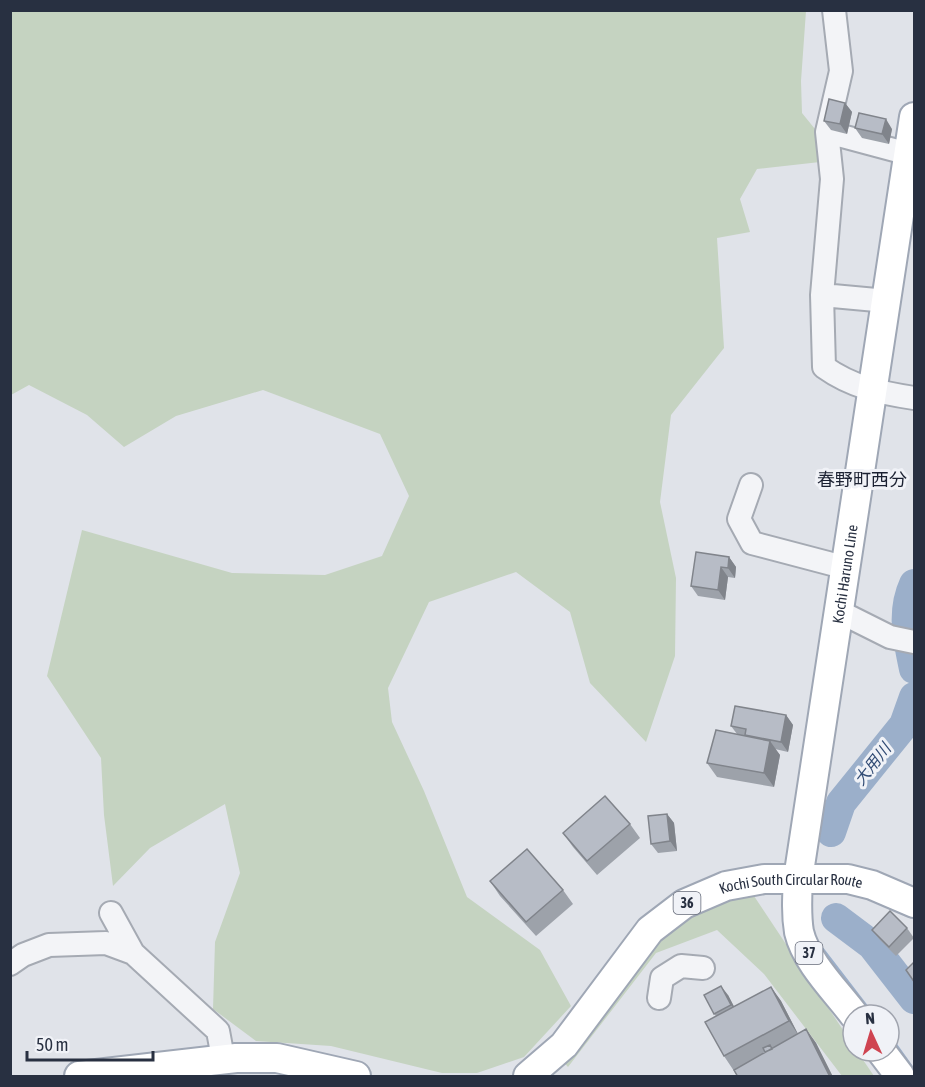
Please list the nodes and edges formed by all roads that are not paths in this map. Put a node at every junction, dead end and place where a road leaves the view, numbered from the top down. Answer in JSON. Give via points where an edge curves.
{"nodes":[{"id":1,"x":834,"y":10,"type":"edge"},
{"id":2,"x":915,"y":117,"type":"edge"},
{"id":3,"x":827,"y":132,"type":"junction"},
{"id":4,"x":909,"y":154,"type":"junction"},
{"id":5,"x":822,"y":295,"type":"junction"},
{"id":6,"x":887,"y":302,"type":"junction"},
{"id":7,"x":874,"y":392,"type":"junction"},
{"id":8,"x":915,"y":398,"type":"edge"},
{"id":9,"x":751,"y":485,"type":"dead end"},
{"id":10,"x":847,"y":568,"type":"junction"},
{"id":11,"x":840,"y":612,"type":"junction"},
{"id":12,"x":910,"y":641,"type":"edge"},
{"id":13,"x":798,"y":879,"type":"junction"},
{"id":14,"x":913,"y":896,"type":"edge"},
{"id":15,"x":111,"y":914,"type":"dead end"},
{"id":16,"x":133,"y":953,"type":"junction"},
{"id":17,"x":10,"y":964,"type":"edge"},
{"id":18,"x":703,"y":968,"type":"dead end"},
{"id":19,"x":660,"y":998,"type":"dead end"},
{"id":20,"x":845,"y":1003,"type":"edge"},
{"id":21,"x":890,"y":1063,"type":"edge"},
{"id":22,"x":234,"y":1064,"type":"edge"},
{"id":23,"x":534,"y":1075,"type":"edge"},
{"id":24,"x":79,"y":1077,"type":"edge"},
{"id":25,"x":356,"y":1077,"type":"edge"},
{"id":26,"x":900,"y":1077,"type":"edge"}],
"edges":[{"from":1,"to":3,"type":"street","via":[[841,71]]},
{"from":2,"to":4,"type":"main road","name":"Kochi Haruno Line","number":"37"},
{"from":3,"to":4,"type":"street"},
{"from":3,"to":5,"type":"street","via":[[832,179]]},
{"from":4,"to":6,"type":"main road","name":"Kochi Haruno Line","number":"37"},
{"from":5,"to":6,"type":"street"},
{"from":5,"to":7,"type":"street","via":[[824,367],[841,379]]},
{"from":6,"to":7,"type":"main road","name":"Kochi Haruno Line","number":"37"},
{"from":7,"to":8,"type":"street"},
{"from":7,"to":10,"type":"main road","name":"Kochi Haruno Line","number":"37"},
{"from":9,"to":10,"type":"street","via":[[739,519],[752,543]]},
{"from":10,"to":11,"type":"main road","name":"Kochi Haruno Line","number":"37"},
{"from":11,"to":12,"type":"street","via":[[890,637]]},
{"from":11,"to":13,"type":"main road","name":"Kochi Haruno Line","number":"37"},
{"from":13,"to":14,"type":"main road","name":"Kochi South Circular Route","number":"36","via":[[848,879]]},
{"from":13,"to":20,"type":"main road","name":"Kochi Haruno Line","number":"37","via":[[796,914],[800,934],[812,959]]},
{"from":13,"to":23,"type":"main road","name":"Kochi South Circular Route","number":"36","via":[[726,885],[684,904],[650,930],[564,1045]]},
{"from":15,"to":16,"type":"street"},
{"from":16,"to":17,"type":"street","via":[[106,943],[49,945]]},
{"from":16,"to":22,"type":"street","via":[[218,1031]]},
{"from":18,"to":19,"type":"street","via":[[681,966],[662,978]]},
{"from":21,"to":26,"type":"main road"},
{"from":22,"to":24,"type":"main road"},
{"from":22,"to":25,"type":"main road","via":[[277,1059]]}]}
